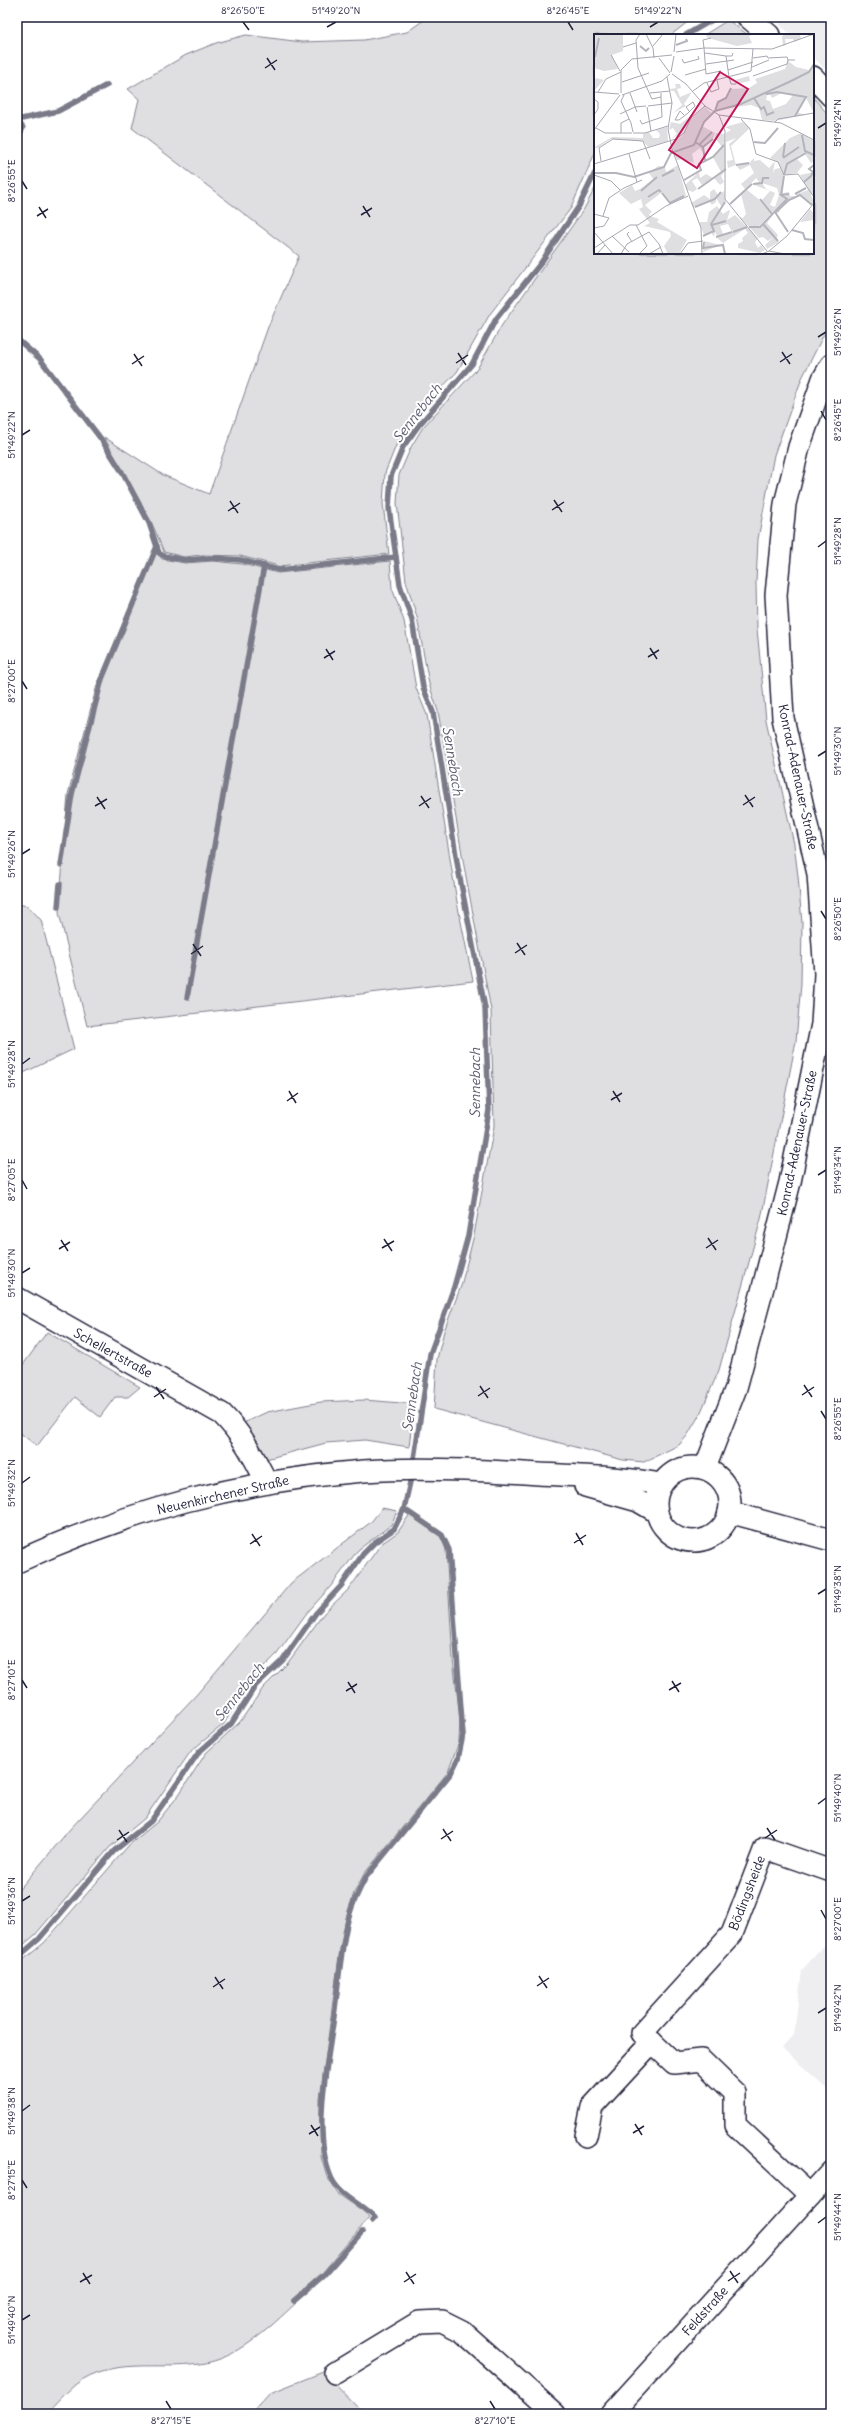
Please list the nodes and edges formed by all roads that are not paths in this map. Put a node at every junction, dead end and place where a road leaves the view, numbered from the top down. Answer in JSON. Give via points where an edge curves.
{"nodes":[{"id":1,"x":748,"y":17,"type":"edge"},
{"id":2,"x":768,"y":34,"type":"edge"},
{"id":3,"x":814,"y":78,"type":"edge"},
{"id":4,"x":831,"y":96,"type":"edge"},
{"id":5,"x":831,"y":365,"type":"edge"},
{"id":6,"x":826,"y":1025,"type":"edge"},
{"id":7,"x":17,"y":1298,"type":"edge"},
{"id":8,"x":705,"y":1468,"type":"junction"},
{"id":9,"x":534,"y":1474,"type":"junction"},
{"id":10,"x":267,"y":1482,"type":"junction"},
{"id":11,"x":661,"y":1484,"type":"junction"},
{"id":12,"x":657,"y":1512,"type":"junction"},
{"id":13,"x":729,"y":1512,"type":"junction"},
{"id":14,"x":831,"y":1540,"type":"edge"},
{"id":15,"x":17,"y":1562,"type":"edge"},
{"id":16,"x":831,"y":1871,"type":"edge"},
{"id":17,"x":652,"y":2042,"type":"junction"},
{"id":18,"x":586,"y":2136,"type":"dead end"},
{"id":19,"x":831,"y":2172,"type":"edge"},
{"id":20,"x":810,"y":2195,"type":"junction"},
{"id":21,"x":335,"y":2373,"type":"dead end"},
{"id":22,"x":556,"y":2414,"type":"edge"},
{"id":23,"x":611,"y":2414,"type":"edge"}],
"edges":[{"from":1,"to":2,"type":"street"},
{"from":3,"to":4,"type":"street"},
{"from":5,"to":6,"type":"street","name":"Konrad-Adenauer-Straße","via":[[823,379],[799,447],[785,504],[776,595],[783,718],[818,874]]},
{"from":6,"to":8,"type":"street","name":"Konrad-Adenauer-Straße","via":[[790,1182],[736,1388]]},
{"from":7,"to":10,"type":"street","name":"Schellertstraße","via":[[222,1414],[235,1427],[251,1451]]},
{"from":8,"to":11,"type":"street","via":[[680,1468]]},
{"from":8,"to":13,"type":"street","via":[[720,1478],[729,1494]]},
{"from":9,"to":10,"type":"street","name":"Neuenkirchener Straße","via":[[426,1470],[364,1471]]},
{"from":9,"to":11,"type":"street","name":"Neuenkirchener Straße"},
{"from":9,"to":12,"type":"street","name":"Neuenkirchener Straße","via":[[601,1489],[638,1501]]},
{"from":10,"to":15,"type":"street","name":"Neuenkirchener Straße","via":[[131,1517],[82,1534]]},
{"from":11,"to":12,"type":"street","via":[[656,1497]]},
{"from":12,"to":13,"type":"street","via":[[664,1527],[676,1537],[692,1541],[709,1537],[722,1527]]},
{"from":13,"to":14,"type":"street"},
{"from":16,"to":17,"type":"street","name":"Bödingsheide","via":[[764,1848],[732,1934],[642,2033]]},
{"from":17,"to":18,"type":"street","via":[[592,2108]]},
{"from":17,"to":20,"type":"street","name":"Bödingsheide","via":[[674,2063],[701,2060],[735,2093],[735,2125]]},
{"from":19,"to":20,"type":"street","name":"Feldstraße"},
{"from":20,"to":23,"type":"street","name":"Feldstraße"},
{"from":21,"to":22,"type":"street","via":[[419,2322],[442,2321],[462,2331]]}]}
